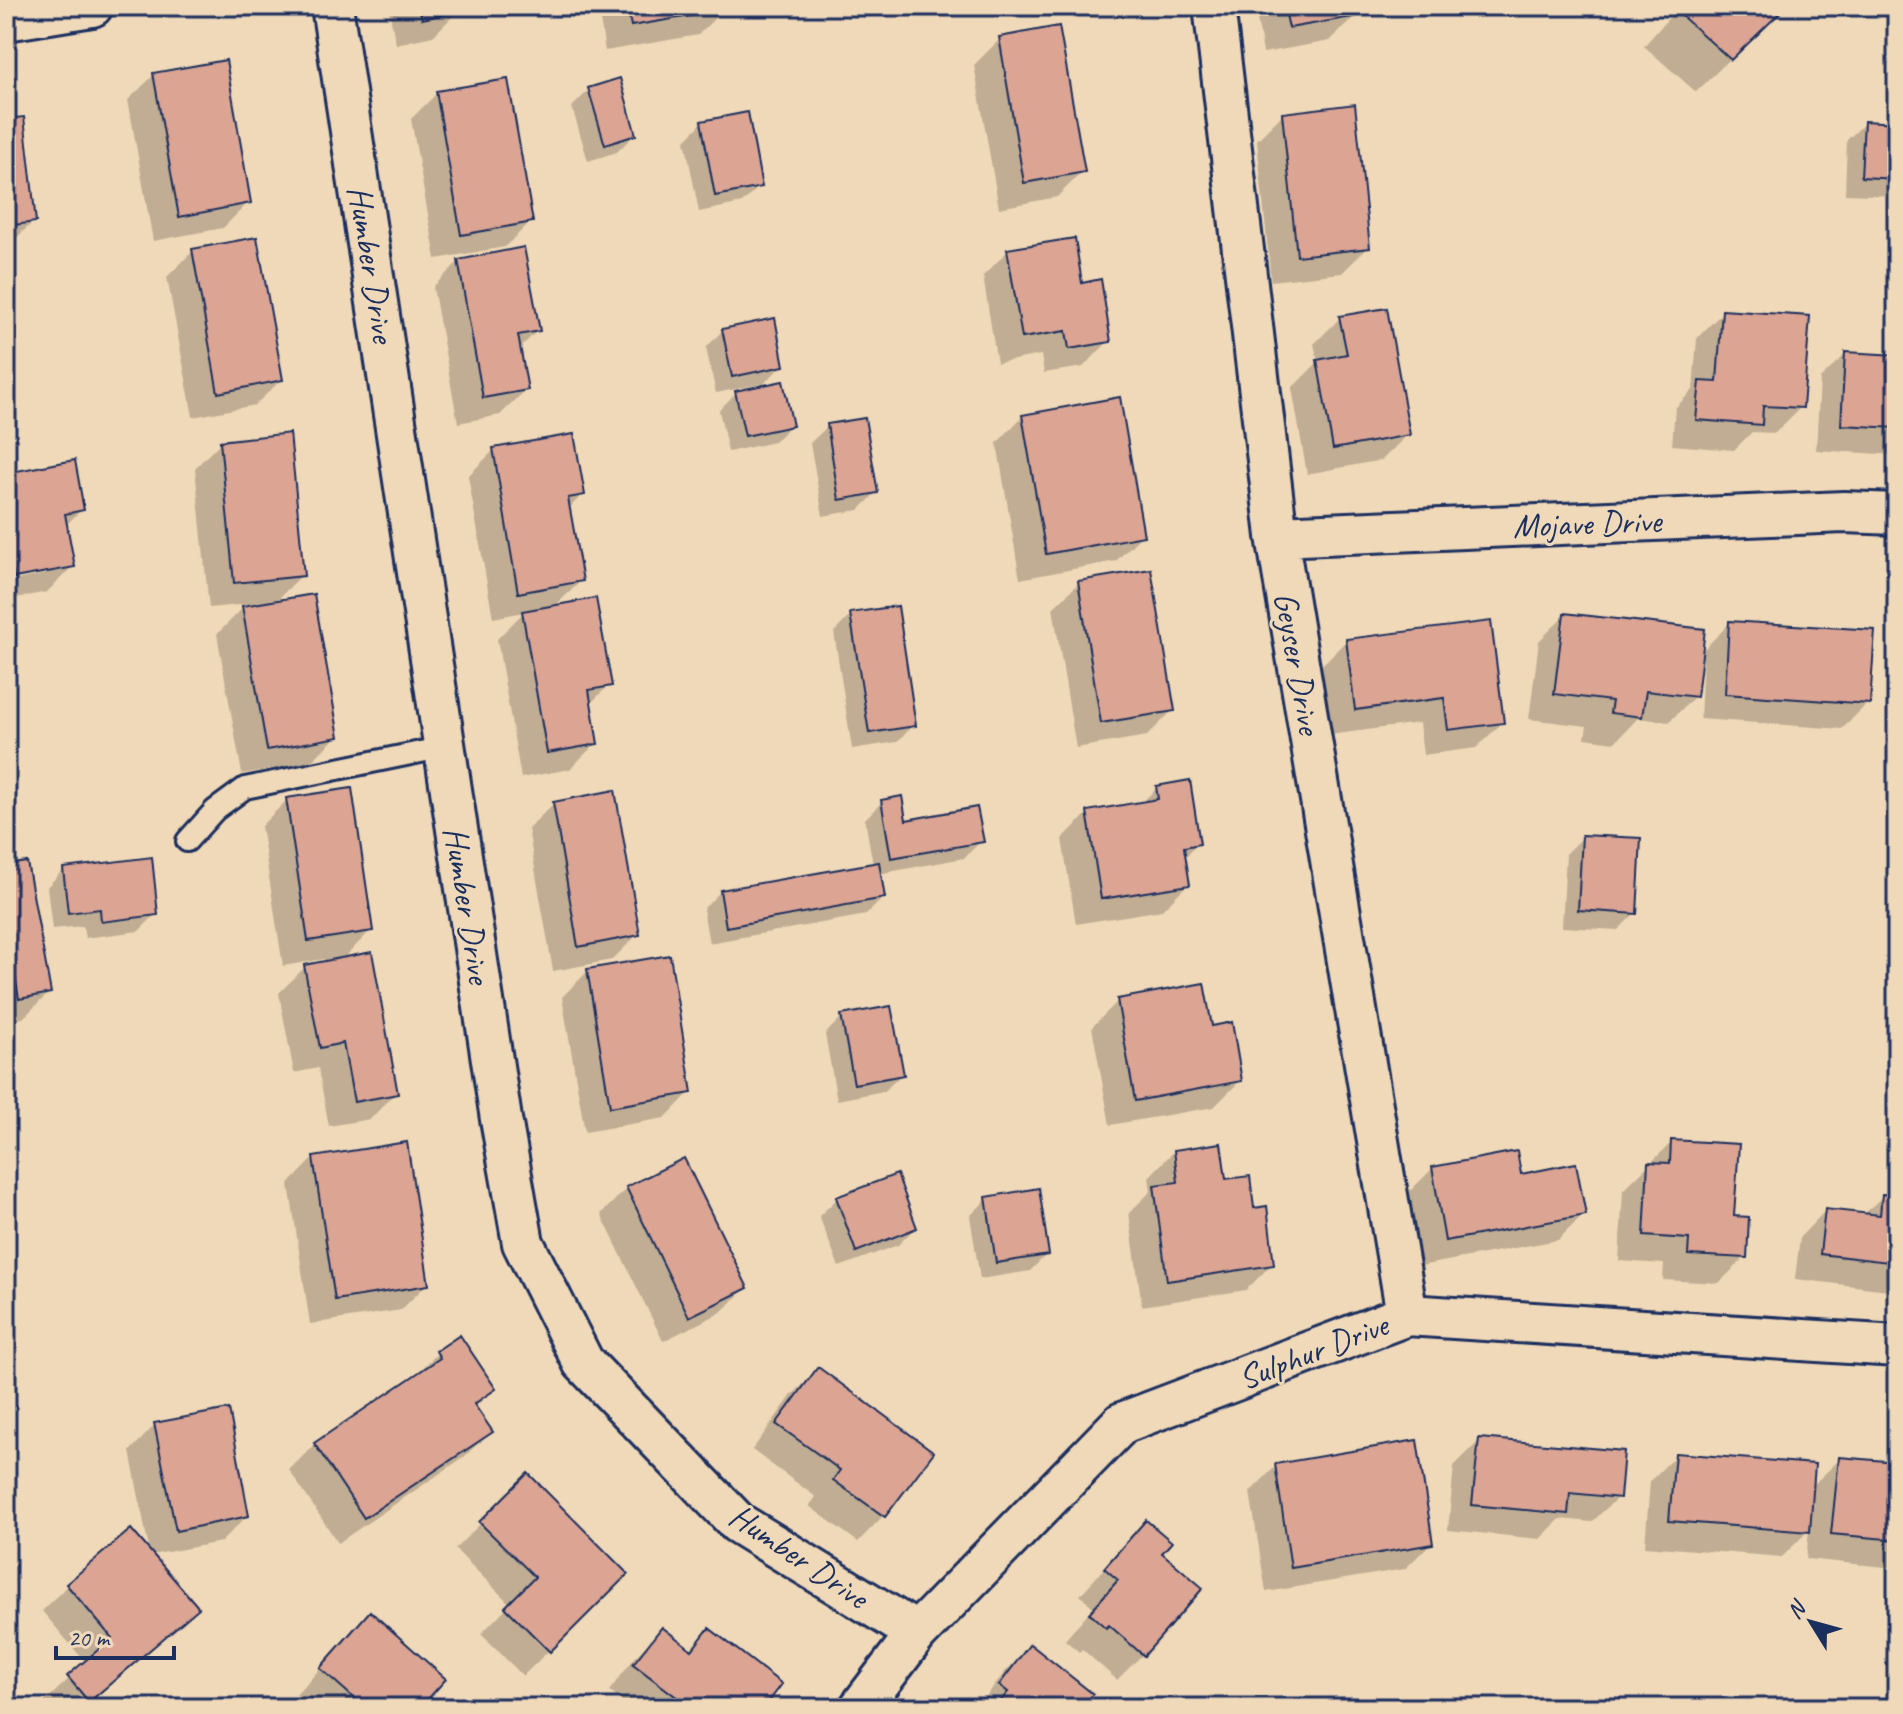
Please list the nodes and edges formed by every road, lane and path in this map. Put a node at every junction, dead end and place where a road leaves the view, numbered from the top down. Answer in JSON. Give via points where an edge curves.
{"nodes":[{"id":1,"x":92,"y":6,"type":"edge"},
{"id":2,"x":332,"y":6,"type":"edge"},
{"id":3,"x":1214,"y":6,"type":"edge"},
{"id":4,"x":6,"y":20,"type":"edge"},
{"id":5,"x":1897,"y":514,"type":"edge"},
{"id":6,"x":1277,"y":536,"type":"junction"},
{"id":7,"x":445,"y":747,"type":"junction"},
{"id":8,"x":187,"y":841,"type":"dead end"},
{"id":9,"x":1407,"y":1315,"type":"junction"},
{"id":10,"x":1897,"y":1346,"type":"edge"},
{"id":11,"x":917,"y":1633,"type":"junction"},
{"id":12,"x":860,"y":1708,"type":"edge"}],
"edges":[{"from":1,"to":4,"type":"street"},
{"from":2,"to":7,"type":"street","name":"Humber Drive"},
{"from":3,"to":6,"type":"street","name":"Geyser Drive"},
{"from":5,"to":6,"type":"street","name":"Mojave Drive"},
{"from":6,"to":9,"type":"street","name":"Geyser Drive"},
{"from":7,"to":8,"type":"lane","via":[[245,788]]},
{"from":7,"to":11,"type":"street","name":"Humber Drive","via":[[523,1243],[583,1362],[738,1523]]},
{"from":9,"to":10,"type":"street","name":"Sulphur Drive"},
{"from":9,"to":11,"type":"street","name":"Sulphur Drive","via":[[1122,1423]]},
{"from":11,"to":12,"type":"street","name":"Sulphur Drive"}]}
